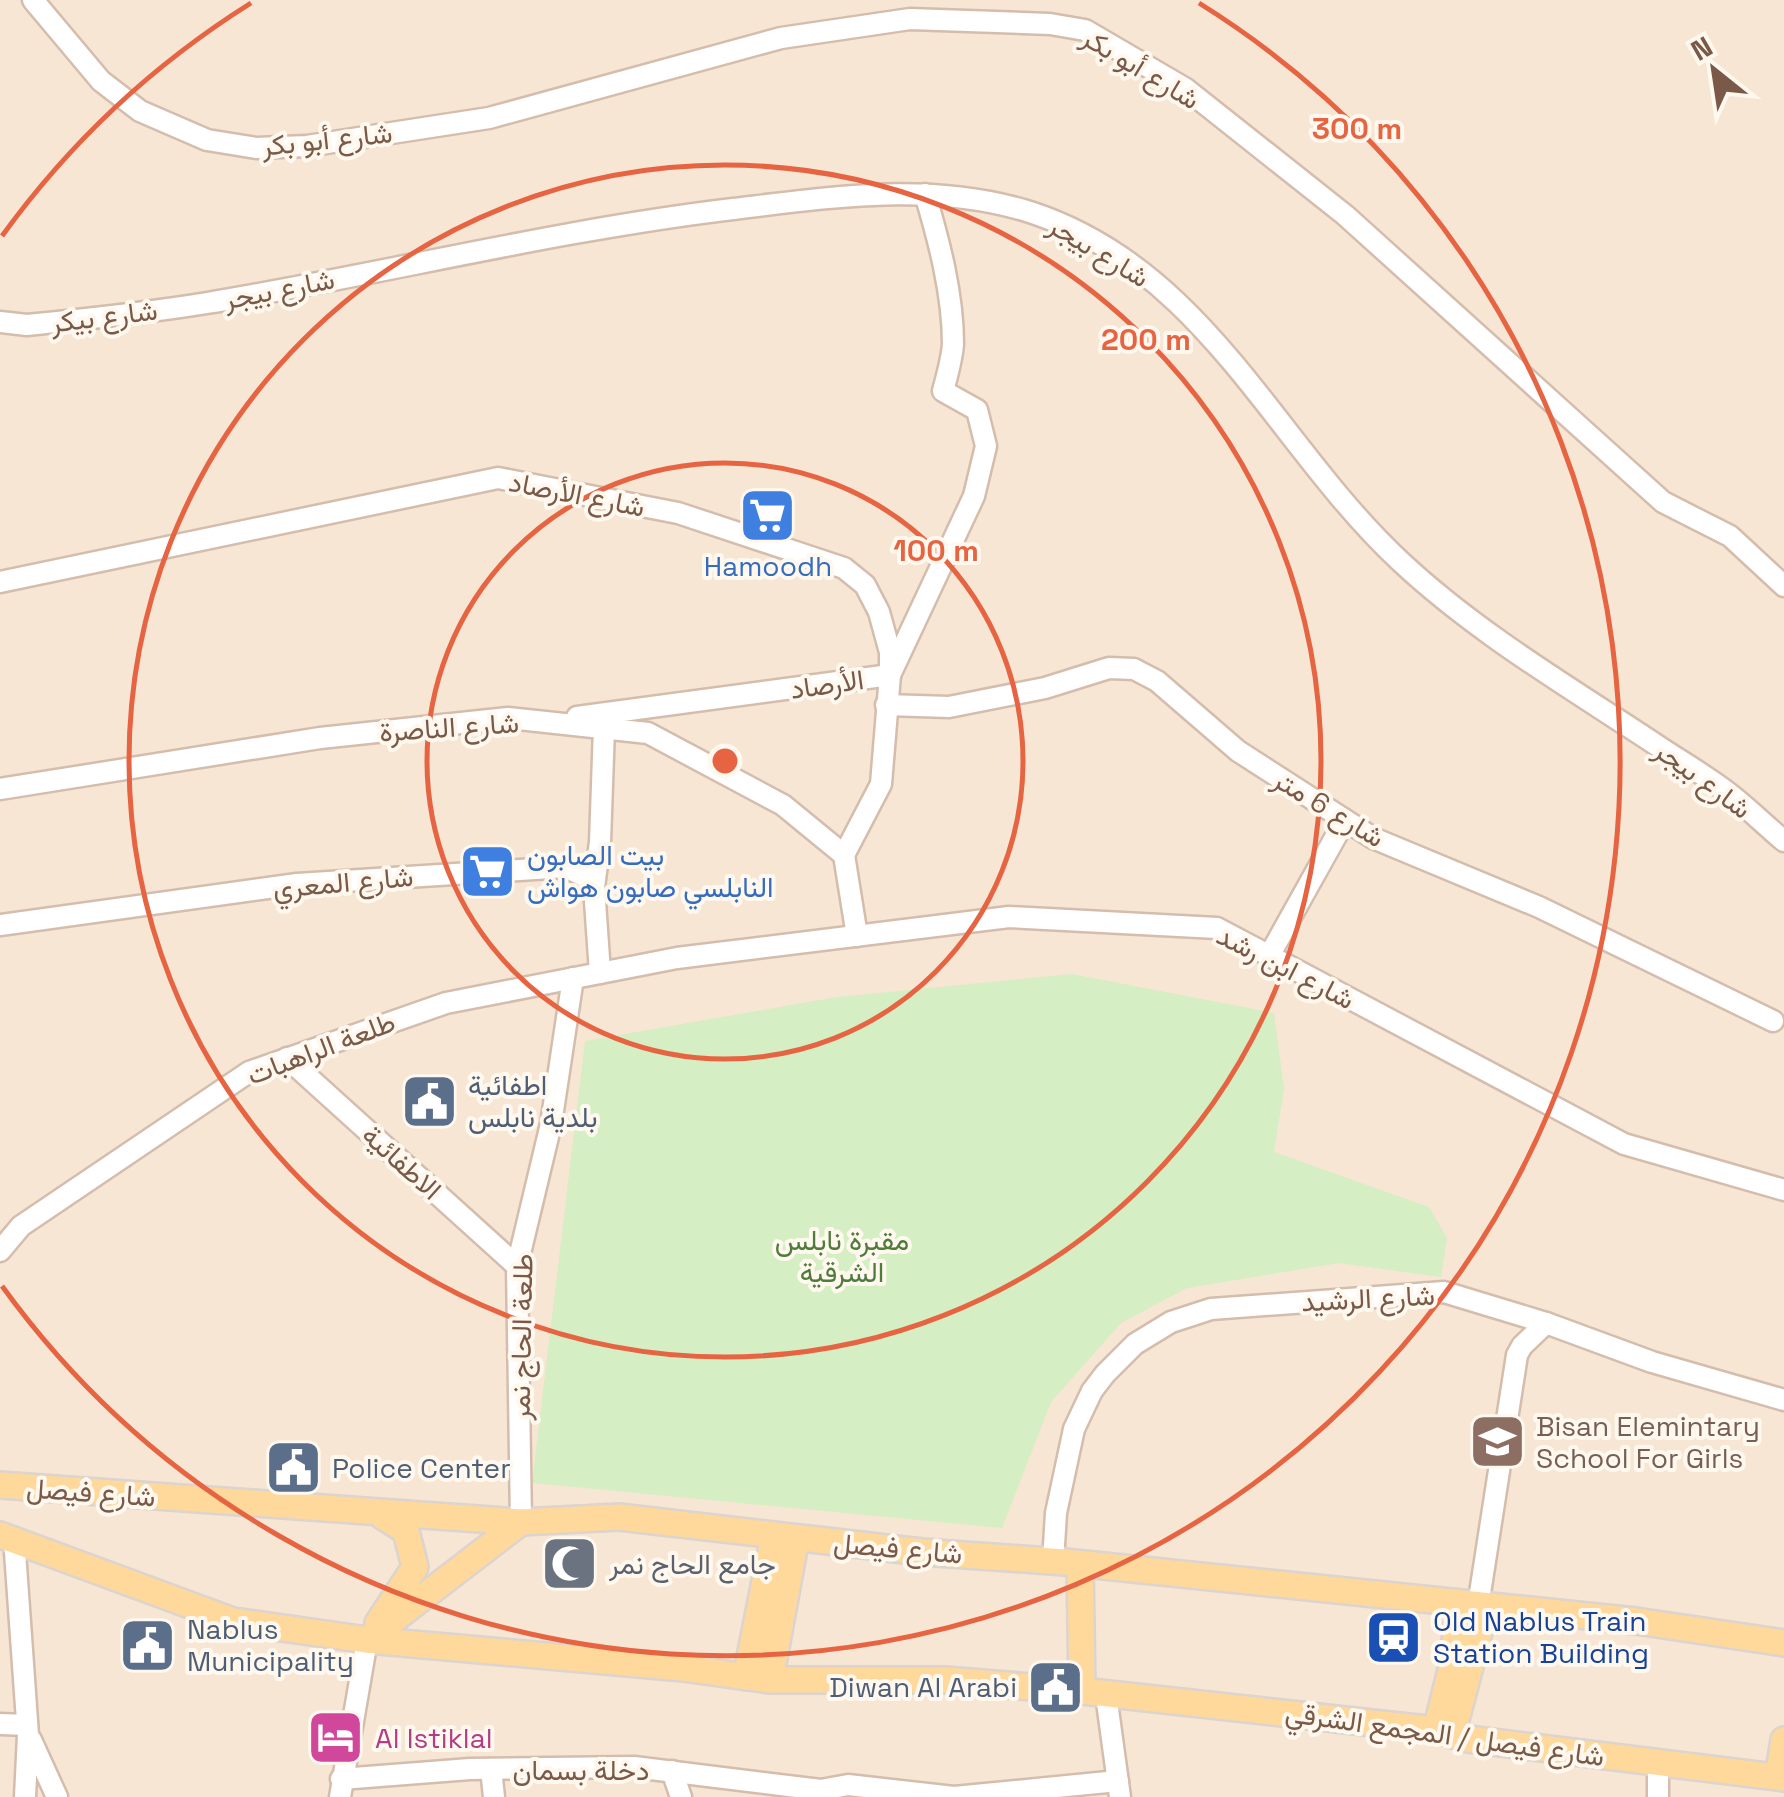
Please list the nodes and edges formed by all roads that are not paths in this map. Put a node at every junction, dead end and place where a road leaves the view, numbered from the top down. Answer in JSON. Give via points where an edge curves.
{"nodes":[{"id":1,"x":33,"y":0,"type":"edge"},
{"id":2,"x":925,"y":194,"type":"junction"},
{"id":3,"x":208,"y":303,"type":"joint"},
{"id":4,"x":0,"y":322,"type":"edge"},
{"id":5,"x":1779,"y":579,"type":"edge"},
{"id":6,"x":0,"y":582,"type":"edge"},
{"id":7,"x":890,"y":675,"type":"junction"},
{"id":8,"x":886,"y":705,"type":"junction"},
{"id":9,"x":540,"y":722,"type":"junction"},
{"id":10,"x":604,"y":728,"type":"junction"},
{"id":11,"x":0,"y":789,"type":"edge"},
{"id":12,"x":1345,"y":820,"type":"junction"},
{"id":13,"x":1784,"y":841,"type":"edge"},
{"id":14,"x":844,"y":855,"type":"junction"},
{"id":15,"x":594,"y":887,"type":"junction"},
{"id":16,"x":0,"y":925,"type":"edge"},
{"id":17,"x":856,"y":936,"type":"junction"},
{"id":18,"x":1269,"y":956,"type":"junction"},
{"id":19,"x":600,"y":973,"type":"junction"},
{"id":20,"x":573,"y":978,"type":"junction"},
{"id":21,"x":1773,"y":1021,"type":"dead end"},
{"id":22,"x":287,"y":1058,"type":"junction"},
{"id":23,"x":1784,"y":1190,"type":"edge"},
{"id":24,"x":0,"y":1251,"type":"edge"},
{"id":25,"x":517,"y":1266,"type":"junction"},
{"id":26,"x":1546,"y":1324,"type":"junction"},
{"id":27,"x":1784,"y":1400,"type":"edge"},
{"id":28,"x":5,"y":1486,"type":"edge"},
{"id":29,"x":375,"y":1512,"type":"junction"},
{"id":30,"x":521,"y":1522,"type":"junction"},
{"id":31,"x":7,"y":1537,"type":"edge"},
{"id":32,"x":785,"y":1537,"type":"junction"},
{"id":33,"x":1054,"y":1561,"type":"junction"},
{"id":34,"x":1080,"y":1564,"type":"junction"},
{"id":35,"x":1475,"y":1605,"type":"junction"},
{"id":36,"x":367,"y":1640,"type":"junction"},
{"id":37,"x":1784,"y":1644,"type":"edge"},
{"id":38,"x":758,"y":1679,"type":"junction"},
{"id":39,"x":1094,"y":1693,"type":"junction"},
{"id":40,"x":0,"y":1724,"type":"edge"},
{"id":41,"x":28,"y":1730,"type":"junction"},
{"id":42,"x":1444,"y":1732,"type":"junction"},
{"id":43,"x":1784,"y":1740,"type":"edge"},
{"id":44,"x":1658,"y":1762,"type":"junction"},
{"id":45,"x":491,"y":1769,"type":"junction"},
{"id":46,"x":672,"y":1772,"type":"junction"},
{"id":47,"x":1781,"y":1778,"type":"edge"},
{"id":48,"x":341,"y":1788,"type":"edge"},
{"id":49,"x":1119,"y":1789,"type":"edge"},
{"id":50,"x":847,"y":1791,"type":"edge"},
{"id":51,"x":25,"y":1797,"type":"edge"},
{"id":52,"x":58,"y":1797,"type":"edge"},
{"id":53,"x":494,"y":1797,"type":"edge"},
{"id":54,"x":681,"y":1797,"type":"edge"},
{"id":55,"x":1658,"y":1797,"type":"edge"}],
"edges":[{"from":1,"to":5,"type":"street","name":"شارع أبو بكر","via":[[100,81],[140,111],[207,140],[256,148],[490,118],[781,38],[892,22],[1085,30],[1186,89],[1345,215],[1664,502],[1730,536]]},
{"from":2,"to":3,"type":"street","name":"شارع بيجر","via":[[861,194],[666,217]]},
{"from":2,"to":7,"type":"street","name":"الأرصاد","via":[[949,300],[953,346],[944,391],[977,410],[986,446],[974,496]]},
{"from":2,"to":13,"type":"street","name":"شارع بيجر","via":[[1035,214],[1142,272],[1226,352],[1350,509],[1401,562],[1525,658],[1730,794]]},
{"from":3,"to":4,"type":"street","name":"شارع بيكر","via":[[26,325]]},
{"from":6,"to":7,"type":"street","name":"شارع الأرصاد","via":[[498,478],[678,512],[844,568],[865,585],[879,612]]},
{"from":7,"to":8,"type":"street","name":"شارع الأرصاد"},
{"from":7,"to":9,"type":"street","name":"الأرصاد"},
{"from":8,"to":12,"type":"street","name":"شارع 6 متر","via":[[949,706],[1109,668],[1134,670],[1238,751]]},
{"from":8,"to":14,"type":"street","name":"شارع الأرصاد","via":[[881,784]]},
{"from":9,"to":10,"type":"street","name":"شارع الناصرة"},
{"from":9,"to":11,"type":"street","name":"شارع الناصرة","via":[[508,718],[320,738]]},
{"from":10,"to":14,"type":"street","name":"شارع الناصرة","via":[[648,733],[783,805]]},
{"from":10,"to":15,"type":"street"},
{"from":12,"to":18,"type":"street"},
{"from":12,"to":21,"type":"street","name":"شارع 6 متر"},
{"from":14,"to":17,"type":"street"},
{"from":15,"to":16,"type":"street","name":"شارع المعري","via":[[576,870],[557,866],[297,884]]},
{"from":15,"to":19,"type":"street"},
{"from":17,"to":18,"type":"street","name":"شارع ابن رشد","via":[[1009,917],[1216,928]]},
{"from":17,"to":19,"type":"street","name":"شارع ابن رشد"},
{"from":18,"to":23,"type":"street","name":"شارع ابن رشد","via":[[1624,1144]]},
{"from":19,"to":20,"type":"street","name":"شارع ابن رشد"},
{"from":20,"to":22,"type":"street","name":"طلعة الراهبات","via":[[446,1002]]},
{"from":20,"to":25,"type":"street","name":"طلعة الحاج نمر","via":[[551,1124]]},
{"from":22,"to":24,"type":"street","name":"طلعة الراهبات","via":[[248,1072],[21,1226]]},
{"from":22,"to":25,"type":"street","name":"الاطفائية"},
{"from":25,"to":30,"type":"street","name":"طلعة الحاج نمر"},
{"from":26,"to":27,"type":"street","name":"شارع الرشيد"},
{"from":26,"to":33,"type":"street","name":"شارع الرشيد","via":[[1444,1292],[1211,1308],[1170,1322],[1135,1344],[1092,1391],[1074,1429],[1056,1513]]},
{"from":26,"to":35,"type":"street","via":[[1517,1356]]},
{"from":28,"to":29,"type":"main road","name":"شارع فيصل"},
{"from":29,"to":30,"type":"main road","name":"شارع فيصل"},
{"from":29,"to":36,"type":"main road","via":[[406,1531],[415,1567]]},
{"from":30,"to":32,"type":"main road","name":"شارع فيصل","via":[[619,1518]]},
{"from":30,"to":36,"type":"main road"},
{"from":31,"to":36,"type":"main road","name":"شارع فيصل / المجمع الشرقي","via":[[233,1621]]},
{"from":31,"to":41,"type":"street"},
{"from":32,"to":33,"type":"main road","name":"شارع فيصل"},
{"from":32,"to":38,"type":"main road"},
{"from":33,"to":34,"type":"main road","name":"شارع فيصل"},
{"from":34,"to":35,"type":"main road","name":"شارع فيصل"},
{"from":34,"to":39,"type":"main road"},
{"from":35,"to":37,"type":"main road","name":"شارع فيصل"},
{"from":35,"to":42,"type":"main road"},
{"from":36,"to":38,"type":"main road","name":"شارع فيصل / المجمع الشرقي"},
{"from":36,"to":48,"type":"street"},
{"from":38,"to":39,"type":"main road","name":"شارع فيصل / المجمع الشرقي","via":[[945,1680]]},
{"from":39,"to":42,"type":"main road","name":"شارع فيصل / المجمع الشرقي"},
{"from":39,"to":49,"type":"street"},
{"from":40,"to":41,"type":"street"},
{"from":41,"to":51,"type":"street"},
{"from":41,"to":52,"type":"street"},
{"from":42,"to":44,"type":"main road","name":"شارع فيصل / المجمع الشرقي"},
{"from":43,"to":47,"type":"main road"},
{"from":44,"to":47,"type":"main road","name":"شارع فيصل / المجمع الشرقي"},
{"from":44,"to":55,"type":"street"},
{"from":45,"to":46,"type":"street","name":"دخلة بسمان"},
{"from":45,"to":48,"type":"street","name":"دخلة بسمان"},
{"from":45,"to":53,"type":"street"},
{"from":46,"to":50,"type":"street","name":"دخلة بسمان"},
{"from":46,"to":54,"type":"street"},
{"from":49,"to":50,"type":"street","name":"دخلة بسمان","via":[[954,1797]]}]}
